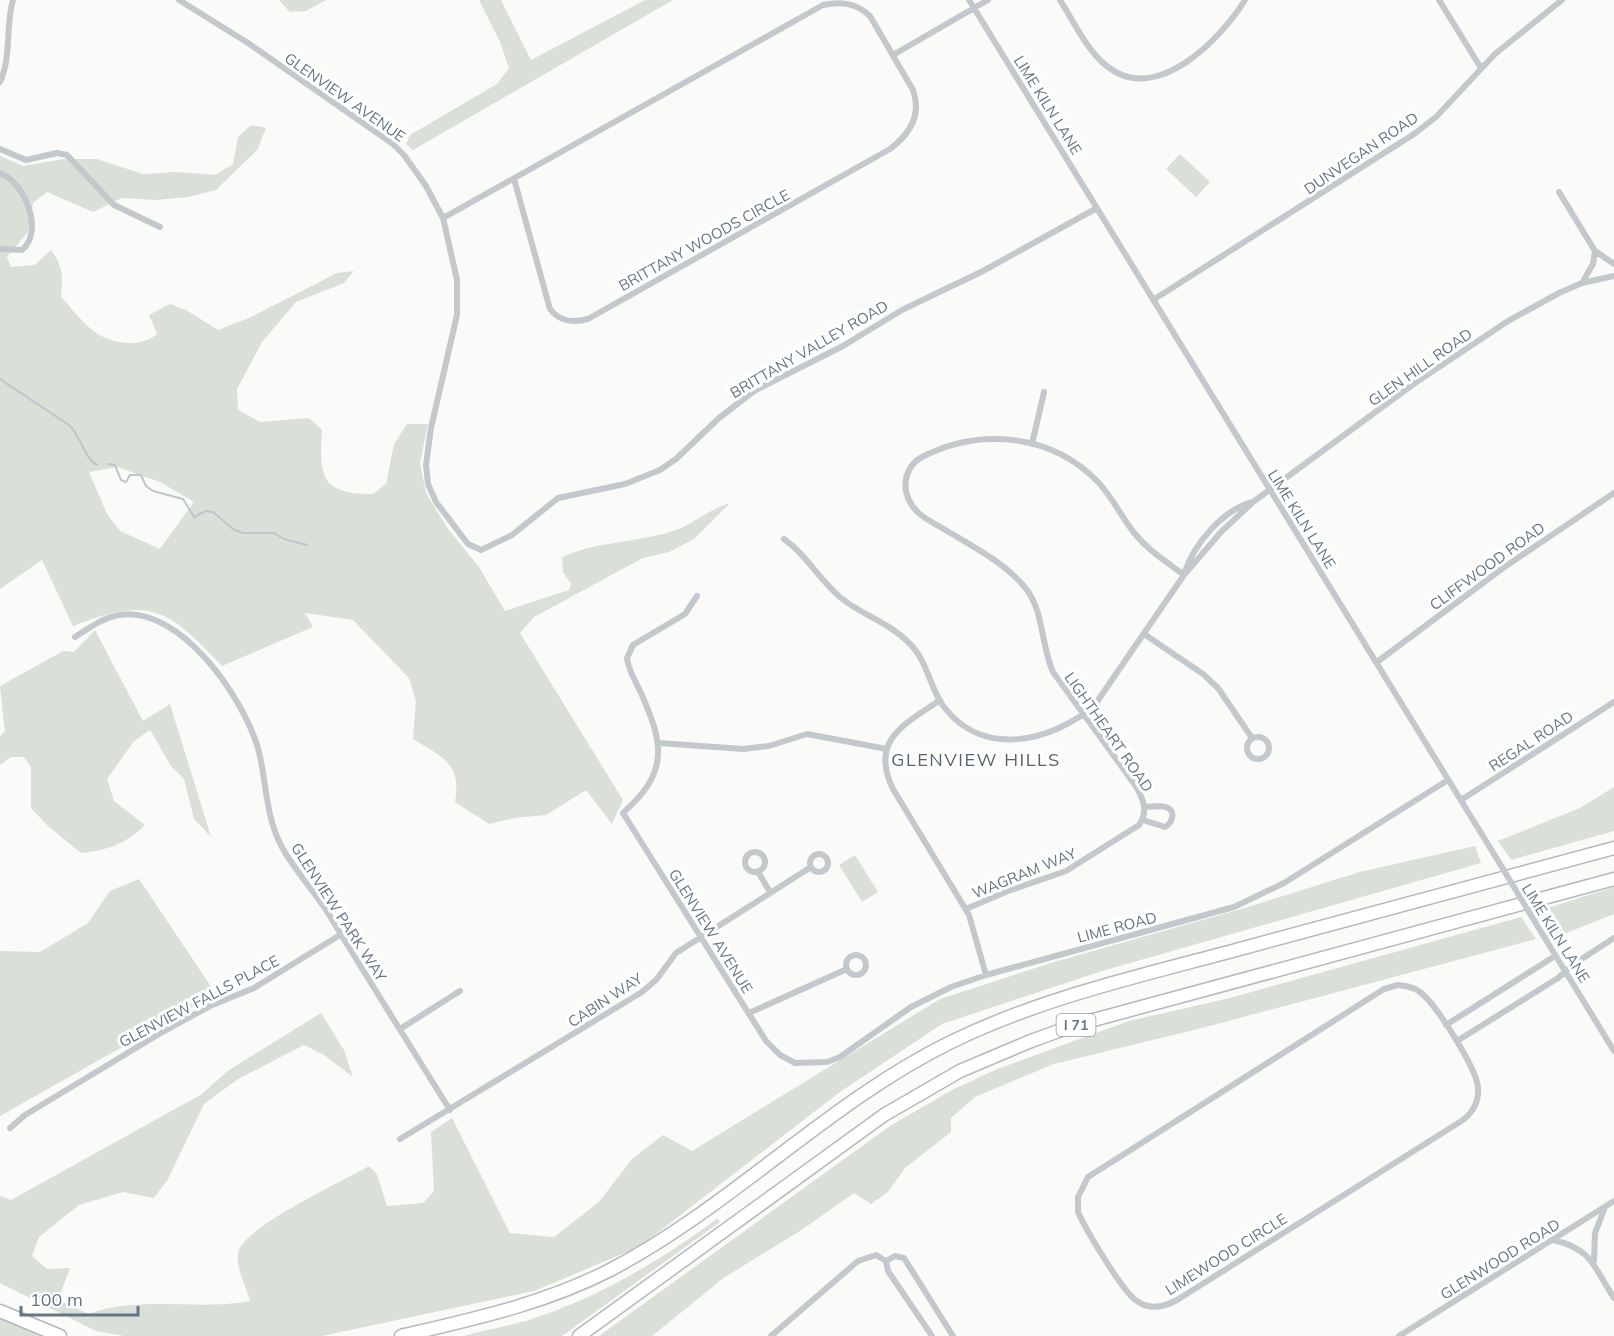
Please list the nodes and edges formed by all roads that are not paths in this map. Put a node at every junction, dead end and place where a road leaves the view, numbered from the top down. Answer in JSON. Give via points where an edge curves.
{"nodes":[{"id":1,"x":13,"y":0,"type":"edge"},
{"id":2,"x":179,"y":0,"type":"edge"},
{"id":3,"x":969,"y":0,"type":"edge"},
{"id":4,"x":988,"y":0,"type":"edge"},
{"id":5,"x":1060,"y":0,"type":"edge"},
{"id":6,"x":1245,"y":0,"type":"edge"},
{"id":7,"x":1439,"y":0,"type":"edge"},
{"id":8,"x":1562,"y":0,"type":"edge"},
{"id":9,"x":974,"y":8,"type":"junction"},
{"id":10,"x":893,"y":55,"type":"junction"},
{"id":11,"x":1481,"y":68,"type":"junction"},
{"id":12,"x":0,"y":82,"type":"edge"},
{"id":13,"x":0,"y":149,"type":"edge"},
{"id":14,"x":0,"y":173,"type":"edge"},
{"id":15,"x":514,"y":179,"type":"junction"},
{"id":16,"x":1559,"y":192,"type":"dead end"},
{"id":17,"x":1097,"y":208,"type":"junction"},
{"id":18,"x":443,"y":218,"type":"junction"},
{"id":19,"x":160,"y":226,"type":"dead end"},
{"id":20,"x":0,"y":249,"type":"edge"},
{"id":21,"x":1595,"y":251,"type":"junction"},
{"id":22,"x":1614,"y":264,"type":"edge"},
{"id":23,"x":1614,"y":276,"type":"edge"},
{"id":24,"x":1582,"y":284,"type":"junction"},
{"id":25,"x":1153,"y":300,"type":"junction"},
{"id":26,"x":1044,"y":392,"type":"dead end"},
{"id":27,"x":1032,"y":444,"type":"junction"},
{"id":28,"x":1270,"y":491,"type":"junction"},
{"id":29,"x":1614,"y":493,"type":"edge"},
{"id":30,"x":1253,"y":502,"type":"junction"},
{"id":31,"x":1227,"y":515,"type":"junction"},
{"id":32,"x":1233,"y":522,"type":"junction"},
{"id":33,"x":784,"y":539,"type":"dead end"},
{"id":34,"x":1202,"y":543,"type":"junction"},
{"id":35,"x":1208,"y":548,"type":"junction"},
{"id":36,"x":481,"y":550,"type":"joint"},
{"id":37,"x":1184,"y":575,"type":"junction"},
{"id":38,"x":697,"y":596,"type":"dead end"},
{"id":39,"x":1144,"y":634,"type":"junction"},
{"id":40,"x":75,"y":637,"type":"dead end"},
{"id":41,"x":1377,"y":662,"type":"junction"},
{"id":42,"x":940,"y":700,"type":"junction"},
{"id":43,"x":1614,"y":702,"type":"edge"},
{"id":44,"x":1083,"y":715,"type":"junction"},
{"id":45,"x":1252,"y":738,"type":"dead end"},
{"id":46,"x":659,"y":743,"type":"junction"},
{"id":47,"x":887,"y":749,"type":"junction"},
{"id":48,"x":1448,"y":780,"type":"junction"},
{"id":49,"x":1461,"y":800,"type":"junction"},
{"id":50,"x":1144,"y":814,"type":"joint"},
{"id":51,"x":1614,"y":848,"type":"edge"},
{"id":52,"x":811,"y":867,"type":"dead end"},
{"id":53,"x":758,"y":872,"type":"dead end"},
{"id":54,"x":1614,"y":879,"type":"edge"},
{"id":55,"x":770,"y":892,"type":"junction"},
{"id":56,"x":966,"y":909,"type":"junction"},
{"id":57,"x":340,"y":935,"type":"junction"},
{"id":58,"x":701,"y":937,"type":"junction"},
{"id":59,"x":1614,"y":938,"type":"edge"},
{"id":60,"x":1555,"y":956,"type":"junction"},
{"id":61,"x":847,"y":969,"type":"dead end"},
{"id":62,"x":1566,"y":972,"type":"junction"},
{"id":63,"x":986,"y":975,"type":"junction"},
{"id":64,"x":460,"y":991,"type":"dead end"},
{"id":65,"x":749,"y":1013,"type":"junction"},
{"id":66,"x":1446,"y":1025,"type":"junction"},
{"id":67,"x":400,"y":1029,"type":"junction"},
{"id":68,"x":1457,"y":1041,"type":"junction"},
{"id":69,"x":1614,"y":1051,"type":"edge"},
{"id":70,"x":783,"y":1058,"type":"joint"},
{"id":71,"x":450,"y":1110,"type":"junction"},
{"id":72,"x":10,"y":1128,"type":"dead end"},
{"id":73,"x":400,"y":1139,"type":"dead end"},
{"id":74,"x":1614,"y":1201,"type":"edge"},
{"id":75,"x":1605,"y":1207,"type":"junction"},
{"id":76,"x":1553,"y":1240,"type":"junction"},
{"id":77,"x":886,"y":1261,"type":"junction"},
{"id":78,"x":1594,"y":1261,"type":"junction"},
{"id":79,"x":1614,"y":1298,"type":"edge"},
{"id":80,"x":547,"y":1299,"type":"junction"},
{"id":81,"x":0,"y":1311,"type":"edge"},
{"id":82,"x":605,"y":1317,"type":"junction"},
{"id":83,"x":60,"y":1336,"type":"edge"},
{"id":84,"x":401,"y":1336,"type":"edge"},
{"id":85,"x":437,"y":1336,"type":"edge"},
{"id":86,"x":579,"y":1336,"type":"edge"},
{"id":87,"x":584,"y":1336,"type":"edge"},
{"id":88,"x":771,"y":1336,"type":"edge"},
{"id":89,"x":932,"y":1336,"type":"edge"},
{"id":90,"x":953,"y":1336,"type":"edge"},
{"id":91,"x":1399,"y":1336,"type":"edge"}],
"edges":[{"from":1,"to":12,"type":"street"},
{"from":2,"to":18,"type":"street","name":"GLENVIEW AVENUE","via":[[248,43],[400,150]]},
{"from":3,"to":9,"type":"street","name":"LIME KILN LANE"},
{"from":4,"to":9,"type":"street"},
{"from":5,"to":6,"type":"street","via":[[1101,61],[1118,73],[1141,78],[1169,72],[1203,49]]},
{"from":7,"to":11,"type":"street"},
{"from":8,"to":11,"type":"street","name":"DUNVEGAN ROAD"},
{"from":9,"to":10,"type":"street"},
{"from":9,"to":17,"type":"street","name":"LIME KILN LANE"},
{"from":10,"to":15,"type":"street","name":"BRITTANY WOODS CIRCLE","via":[[867,13],[845,3],[823,5]]},
{"from":10,"to":15,"type":"street","name":"BRITTANY WOODS CIRCLE","via":[[916,100],[914,121],[902,140],[588,319],[567,320],[550,309]]},
{"from":11,"to":25,"type":"street","name":"DUNVEGAN ROAD","via":[[1436,117],[1414,134]]},
{"from":13,"to":19,"type":"street","via":[[26,160],[57,153],[67,155],[114,205]]},
{"from":14,"to":20,"type":"street","via":[[21,190],[32,228],[29,243],[22,250]]},
{"from":15,"to":18,"type":"street","name":"BRITTANY WOODS CIRCLE"},
{"from":16,"to":21,"type":"street"},
{"from":17,"to":25,"type":"street","name":"LIME KILN LANE"},
{"from":17,"to":36,"type":"street","name":"BRITTANY VALLEY ROAD","via":[[983,271],[902,309],[843,346],[754,392],[660,470],[625,484],[558,498],[512,535]]},
{"from":18,"to":36,"type":"street","name":"GLENVIEW AVENUE","via":[[459,296],[446,373],[431,428],[427,477],[436,502],[468,544]]},
{"from":21,"to":22,"type":"street"},
{"from":21,"to":24,"type":"street"},
{"from":23,"to":24,"type":"street","name":"GLEN HILL ROAD"},
{"from":24,"to":28,"type":"street","name":"GLEN HILL ROAD","via":[[1538,303],[1461,351]]},
{"from":25,"to":28,"type":"street","name":"LIME KILN LANE"},
{"from":26,"to":27,"type":"street"},
{"from":27,"to":37,"type":"street","via":[[1085,470],[1136,534]]},
{"from":27,"to":44,"type":"street","name":"LIGHTHEART ROAD","via":[[994,438],[950,445],[920,458],[906,478],[906,493],[917,512],[1003,567],[1026,589],[1038,614],[1053,672]]},
{"from":28,"to":30,"type":"street","name":"GLEN HILL ROAD"},
{"from":28,"to":41,"type":"street","name":"LIME KILN LANE"},
{"from":29,"to":41,"type":"street","name":"CLIFFWOOD ROAD","via":[[1503,568]]},
{"from":30,"to":31,"type":"street","name":"GLEN HILL ROAD"},
{"from":30,"to":32,"type":"street","name":"GLEN HILL ROAD"},
{"from":31,"to":32,"type":"street"},
{"from":31,"to":34,"type":"street","name":"GLEN HILL ROAD"},
{"from":32,"to":35,"type":"street","name":"GLEN HILL ROAD"},
{"from":33,"to":42,"type":"street","via":[[799,549],[840,597],[910,643],[928,670]]},
{"from":34,"to":35,"type":"street"},
{"from":34,"to":37,"type":"street","name":"GLEN HILL ROAD"},
{"from":35,"to":37,"type":"street","name":"GLEN HILL ROAD"},
{"from":37,"to":39,"type":"street","name":"GLEN HILL ROAD"},
{"from":38,"to":46,"type":"street","via":[[685,614],[633,645],[629,654],[628,664]]},
{"from":39,"to":44,"type":"street","name":"GLEN HILL ROAD","via":[[1100,700]]},
{"from":39,"to":45,"type":"street","via":[[1218,688]]},
{"from":40,"to":57,"type":"street","name":"GLENVIEW PARK WAY","via":[[100,621],[120,615],[149,618],[178,634],[206,659],[248,722],[258,747],[270,814],[281,846]]},
{"from":41,"to":48,"type":"street","name":"LIME KILN LANE"},
{"from":42,"to":44,"type":"street","name":"GLEN HILL ROAD","via":[[952,716],[970,729],[1006,739],[1052,733]]},
{"from":42,"to":47,"type":"street","via":[[901,726]]},
{"from":43,"to":49,"type":"street","name":"REGAL ROAD"},
{"from":44,"to":50,"type":"street","name":"LIGHTHEART ROAD","via":[[1142,796]]},
{"from":46,"to":47,"type":"street","via":[[743,748],[769,746],[807,734]]},
{"from":46,"to":58,"type":"street","name":"GLENVIEW AVENUE","via":[[653,778],[623,813]]},
{"from":47,"to":56,"type":"street","via":[[885,768],[893,789]]},
{"from":48,"to":49,"type":"street","name":"LIME KILN LANE"},
{"from":48,"to":63,"type":"street","name":"LIME ROAD","via":[[1284,883],[1243,903]]},
{"from":49,"to":60,"type":"street","name":"LIME KILN LANE","bridge":true},
{"from":50,"to":56,"type":"street","name":"WAGRAM WAY","via":[[1130,833],[1083,862]]},
{"from":51,"to":80,"type":"highway","number":"I 71","via":[[1100,987],[987,1026],[916,1060],[868,1089],[652,1245],[612,1269]]},
{"from":52,"to":55,"type":"street","name":"CABIN WAY"},
{"from":53,"to":55,"type":"street"},
{"from":54,"to":82,"type":"highway","number":"I 71","via":[[1111,1015],[995,1055],[884,1115]]},
{"from":55,"to":58,"type":"street","name":"CABIN WAY"},
{"from":56,"to":63,"type":"street"},
{"from":57,"to":67,"type":"street","name":"GLENVIEW PARK WAY"},
{"from":57,"to":72,"type":"street","name":"GLENVIEW FALLS PLACE","via":[[254,988],[164,1031],[25,1115]]},
{"from":58,"to":65,"type":"street","name":"GLENVIEW AVENUE"},
{"from":58,"to":71,"type":"street","name":"CABIN WAY","via":[[676,953],[642,992]]},
{"from":59,"to":62,"type":"street"},
{"from":60,"to":62,"type":"street","name":"LIME KILN LANE"},
{"from":60,"to":66,"type":"street"},
{"from":61,"to":65,"type":"street"},
{"from":62,"to":68,"type":"street"},
{"from":62,"to":69,"type":"street","name":"LIME KILN LANE"},
{"from":63,"to":70,"type":"street","name":"LIME ROAD","via":[[911,1007],[840,1057],[805,1065]]},
{"from":64,"to":67,"type":"street"},
{"from":65,"to":70,"type":"street","name":"GLENVIEW AVENUE","via":[[766,1041]]},
{"from":66,"to":68,"type":"street","name":"LIMEWOOD CIRCLE"},
{"from":66,"to":68,"type":"street","name":"LIMEWOOD CIRCLE","via":[[1419,991],[1398,985],[1384,989],[1092,1173],[1079,1192],[1078,1212],[1128,1293],[1149,1306],[1176,1300],[1463,1120],[1477,1100],[1478,1086]]},
{"from":67,"to":71,"type":"street","name":"GLENVIEW PARK WAY"},
{"from":71,"to":73,"type":"street","name":"CABIN WAY"},
{"from":74,"to":75,"type":"street","name":"GLENWOOD ROAD"},
{"from":75,"to":76,"type":"street","name":"GLENWOOD ROAD"},
{"from":75,"to":78,"type":"street","via":[[1595,1233]]},
{"from":76,"to":78,"type":"street","via":[[1576,1247]]},
{"from":76,"to":91,"type":"street","name":"GLENWOOD ROAD"},
{"from":77,"to":88,"type":"street","via":[[876,1256],[858,1261]]},
{"from":77,"to":89,"type":"street","via":[[888,1271]]},
{"from":77,"to":90,"type":"street","via":[[894,1256],[904,1258]]},
{"from":78,"to":79,"type":"street"},
{"from":80,"to":84,"type":"highway","number":"I 71"},
{"from":80,"to":85,"type":"highway","via":[[537,1307]]},
{"from":81,"to":83,"type":"highway"},
{"from":82,"to":86,"type":"highway","number":"I 71"},
{"from":82,"to":87,"type":"highway"}]}
